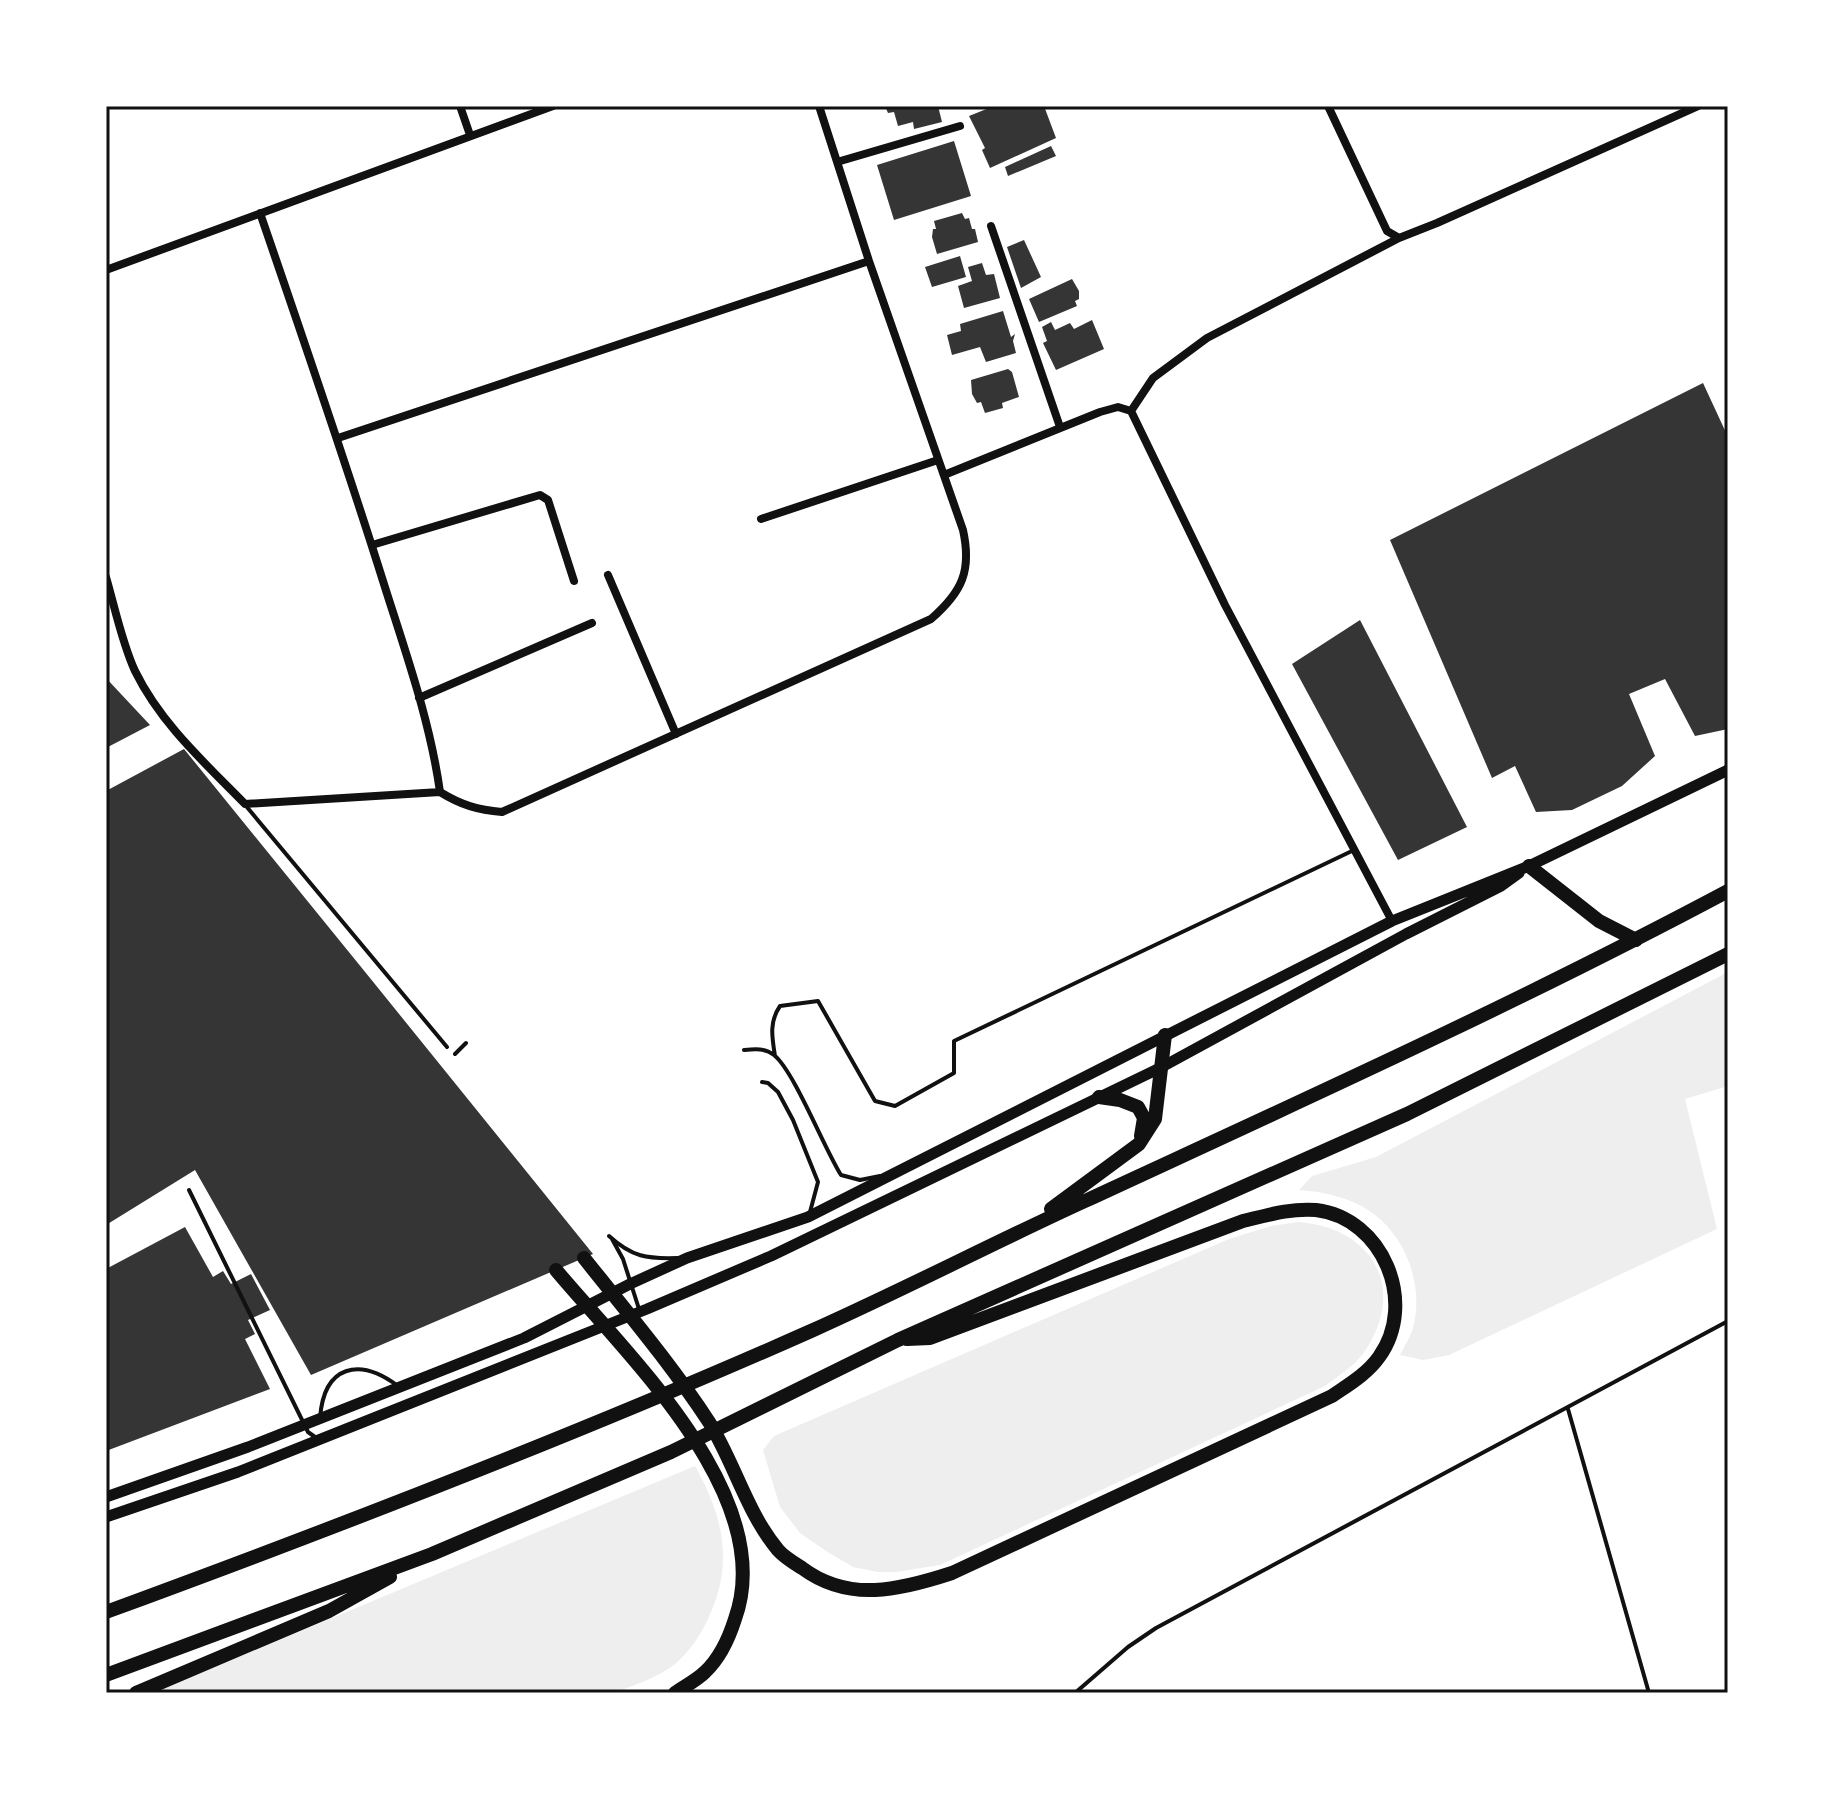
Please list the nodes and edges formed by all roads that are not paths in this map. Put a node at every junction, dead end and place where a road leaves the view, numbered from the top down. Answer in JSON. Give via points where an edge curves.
{"nodes":[{"id":1,"x":460,"y":106,"type":"edge"},
{"id":2,"x":553,"y":106,"type":"edge"},
{"id":3,"x":819,"y":106,"type":"edge"},
{"id":4,"x":1328,"y":106,"type":"edge"},
{"id":5,"x":1698,"y":106,"type":"edge"},
{"id":6,"x":960,"y":126,"type":"dead end"},
{"id":7,"x":470,"y":135,"type":"junction"},
{"id":8,"x":837,"y":162,"type":"junction"},
{"id":9,"x":260,"y":213,"type":"junction"},
{"id":10,"x":991,"y":226,"type":"dead end"},
{"id":11,"x":1399,"y":238,"type":"junction"},
{"id":12,"x":869,"y":261,"type":"junction"},
{"id":13,"x":106,"y":270,"type":"edge"},
{"id":14,"x":1131,"y":411,"type":"junction"},
{"id":15,"x":1060,"y":427,"type":"junction"},
{"id":16,"x":338,"y":438,"type":"junction"},
{"id":17,"x":938,"y":460,"type":"junction"},
{"id":18,"x":944,"y":475,"type":"junction"},
{"id":19,"x":761,"y":519,"type":"dead end"},
{"id":20,"x":372,"y":545,"type":"junction"},
{"id":21,"x":608,"y":575,"type":"dead end"},
{"id":22,"x":106,"y":577,"type":"edge"},
{"id":23,"x":574,"y":581,"type":"dead end"},
{"id":24,"x":592,"y":623,"type":"dead end"},
{"id":25,"x":419,"y":698,"type":"junction"},
{"id":26,"x":676,"y":734,"type":"junction"},
{"id":27,"x":1728,"y":770,"type":"edge"},
{"id":28,"x":440,"y":792,"type":"junction"},
{"id":29,"x":245,"y":804,"type":"junction"},
{"id":30,"x":1354,"y":850,"type":"junction"},
{"id":31,"x":1529,"y":866,"type":"junction"},
{"id":32,"x":1728,"y":891,"type":"edge"},
{"id":33,"x":1392,"y":921,"type":"junction"},
{"id":34,"x":1636,"y":940,"type":"junction"},
{"id":35,"x":1728,"y":954,"type":"edge"},
{"id":36,"x":1165,"y":1035,"type":"junction"},
{"id":37,"x":466,"y":1043,"type":"dead end"},
{"id":38,"x":447,"y":1047,"type":"dead end"},
{"id":39,"x":744,"y":1050,"type":"dead end"},
{"id":40,"x":455,"y":1054,"type":"dead end"},
{"id":41,"x":775,"y":1056,"type":"junction"},
{"id":42,"x":1160,"y":1068,"type":"junction"},
{"id":43,"x":762,"y":1082,"type":"dead end"},
{"id":44,"x":1099,"y":1097,"type":"junction"},
{"id":45,"x":1139,"y":1144,"type":"junction"},
{"id":46,"x":898,"y":1173,"type":"junction"},
{"id":47,"x":189,"y":1190,"type":"dead end"},
{"id":48,"x":808,"y":1217,"type":"junction"},
{"id":49,"x":1028,"y":1226,"type":"junction"},
{"id":50,"x":584,"y":1258,"type":"dead end"},
{"id":51,"x":687,"y":1258,"type":"junction"},
{"id":52,"x":556,"y":1270,"type":"dead end"},
{"id":53,"x":630,"y":1284,"type":"junction"},
{"id":54,"x":640,"y":1311,"type":"junction"},
{"id":55,"x":1728,"y":1321,"type":"edge"},
{"id":56,"x":898,"y":1340,"type":"junction"},
{"id":57,"x":400,"y":1387,"type":"junction"},
{"id":58,"x":1568,"y":1409,"type":"junction"},
{"id":59,"x":320,"y":1418,"type":"junction"},
{"id":60,"x":304,"y":1424,"type":"junction"},
{"id":61,"x":321,"y":1439,"type":"junction"},
{"id":62,"x":106,"y":1497,"type":"edge"},
{"id":63,"x":106,"y":1517,"type":"edge"},
{"id":64,"x":432,"y":1554,"type":"junction"},
{"id":65,"x":106,"y":1612,"type":"edge"},
{"id":66,"x":106,"y":1675,"type":"edge"},
{"id":67,"x":136,"y":1693,"type":"edge"},
{"id":68,"x":675,"y":1693,"type":"edge"},
{"id":69,"x":1075,"y":1693,"type":"edge"},
{"id":70,"x":1649,"y":1693,"type":"edge"}],
"edges":[{"from":1,"to":7,"type":"street"},
{"from":2,"to":7,"type":"street"},
{"from":3,"to":8,"type":"street"},
{"from":4,"to":11,"type":"street","via":[[1387,231]]},
{"from":5,"to":11,"type":"street"},
{"from":6,"to":8,"type":"street"},
{"from":7,"to":9,"type":"street"},
{"from":8,"to":12,"type":"street"},
{"from":9,"to":13,"type":"street"},
{"from":9,"to":16,"type":"street"},
{"from":10,"to":15,"type":"street"},
{"from":11,"to":14,"type":"street","via":[[1207,338],[1153,378]]},
{"from":12,"to":16,"type":"street"},
{"from":12,"to":17,"type":"street"},
{"from":14,"to":15,"type":"street","via":[[1118,407]]},
{"from":14,"to":30,"type":"street","via":[[1225,605]]},
{"from":15,"to":18,"type":"street"},
{"from":16,"to":20,"type":"street"},
{"from":17,"to":18,"type":"street"},
{"from":17,"to":19,"type":"street"},
{"from":18,"to":26,"type":"street","via":[[967,548],[966,569],[950,603],[931,619]]},
{"from":20,"to":23,"type":"street","via":[[540,495],[548,500]]},
{"from":20,"to":25,"type":"street"},
{"from":21,"to":26,"type":"street"},
{"from":22,"to":29,"type":"street","via":[[134,670],[153,703]]},
{"from":24,"to":25,"type":"street"},
{"from":25,"to":28,"type":"street"},
{"from":26,"to":28,"type":"street","via":[[502,812],[476,810]]},
{"from":27,"to":31,"type":"street"},
{"from":28,"to":29,"type":"street"},
{"from":29,"to":38,"type":"lane"},
{"from":30,"to":33,"type":"street"},
{"from":30,"to":41,"type":"lane","via":[[954,1041],[954,1073],[895,1106],[875,1101],[818,1001],[780,1006],[773,1017]]},
{"from":31,"to":33,"type":"street"},
{"from":31,"to":34,"type":"highway","via":[[1599,921]]},
{"from":31,"to":42,"type":"street","via":[[1501,886]]},
{"from":32,"to":34,"type":"highway"},
{"from":33,"to":36,"type":"street"},
{"from":34,"to":49,"type":"highway","via":[[1462,1027]]},
{"from":35,"to":56,"type":"highway","via":[[1407,1114]]},
{"from":36,"to":42,"type":"highway"},
{"from":36,"to":46,"type":"street"},
{"from":37,"to":40,"type":"lane"},
{"from":39,"to":41,"type":"lane","via":[[760,1048]]},
{"from":41,"to":46,"type":"lane","via":[[841,1175],[860,1180]]},
{"from":42,"to":44,"type":"street"},
{"from":42,"to":45,"type":"highway","via":[[1155,1119]]},
{"from":43,"to":48,"type":"lane","via":[[778,1092],[812,1164],[818,1182]]},
{"from":44,"to":45,"type":"highway","via":[[1138,1107],[1144,1118]]},
{"from":44,"to":54,"type":"street","via":[[771,1256]]},
{"from":45,"to":49,"type":"highway"},
{"from":46,"to":48,"type":"street"},
{"from":47,"to":60,"type":"lane"},
{"from":48,"to":51,"type":"street"},
{"from":49,"to":65,"type":"highway","via":[[812,1330],[591,1423],[334,1528]]},
{"from":50,"to":56,"type":"highway","via":[[686,1386],[779,1551],[813,1576],[845,1589],[877,1592],[952,1573],[1318,1403],[1366,1372],[1380,1356],[1397,1304],[1390,1272],[1366,1232],[1319,1210],[1290,1209],[1243,1221],[930,1338]]},
{"from":51,"to":53,"type":"street"},
{"from":51,"to":53,"type":"lane","via":[[650,1259],[632,1254],[611,1237]]},
{"from":52,"to":68,"type":"highway","via":[[692,1435],[736,1523],[743,1548],[741,1603],[733,1627],[705,1672]]},
{"from":53,"to":54,"type":"lane"},
{"from":53,"to":57,"type":"street","via":[[524,1338]]},
{"from":54,"to":61,"type":"street"},
{"from":55,"to":58,"type":"lane"},
{"from":56,"to":64,"type":"highway","via":[[671,1452]]},
{"from":57,"to":59,"type":"street"},
{"from":57,"to":59,"type":"lane","via":[[365,1368],[346,1372],[321,1396]]},
{"from":58,"to":69,"type":"lane","via":[[1156,1628]]},
{"from":58,"to":70,"type":"lane"},
{"from":59,"to":60,"type":"street"},
{"from":60,"to":61,"type":"lane"},
{"from":60,"to":62,"type":"street"},
{"from":61,"to":63,"type":"street"},
{"from":64,"to":66,"type":"highway"},
{"from":64,"to":67,"type":"highway","via":[[329,1611]]}]}
